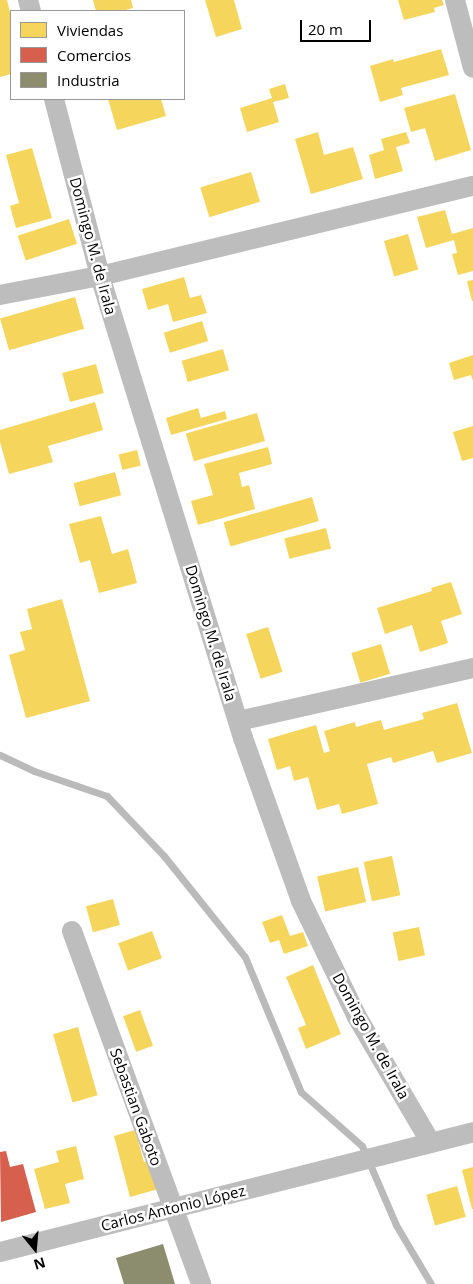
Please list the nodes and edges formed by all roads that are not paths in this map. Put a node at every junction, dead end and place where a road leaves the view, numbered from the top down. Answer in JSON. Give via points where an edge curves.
{"nodes":[{"id":1,"x":456,"y":0,"type":"edge"},
{"id":2,"x":473,"y":68,"type":"edge"},
{"id":3,"x":54,"y":100,"type":"edge"},
{"id":4,"x":473,"y":186,"type":"edge"},
{"id":5,"x":100,"y":276,"type":"junction"},
{"id":6,"x":0,"y":296,"type":"edge"},
{"id":7,"x":473,"y":668,"type":"edge"},
{"id":8,"x":238,"y":721,"type":"junction"},
{"id":9,"x":72,"y":931,"type":"dead end"},
{"id":10,"x":473,"y":1132,"type":"edge"},
{"id":11,"x":431,"y":1143,"type":"junction"},
{"id":12,"x":172,"y":1209,"type":"junction"},
{"id":13,"x":0,"y":1252,"type":"edge"},
{"id":14,"x":201,"y":1284,"type":"edge"}],
"edges":[{"from":1,"to":2,"type":"street"},
{"from":3,"to":5,"type":"street","name":"Domingo M. de Irala"},
{"from":4,"to":5,"type":"street"},
{"from":5,"to":6,"type":"street"},
{"from":5,"to":8,"type":"street","name":"Domingo M. de Irala"},
{"from":7,"to":8,"type":"street"},
{"from":8,"to":11,"type":"street","name":"Domingo M. de Irala","via":[[301,901],[356,1017]]},
{"from":9,"to":12,"type":"street","name":"Sebastian Gaboto"},
{"from":10,"to":11,"type":"street"},
{"from":11,"to":12,"type":"street","name":"Carlos Antonio López"},
{"from":12,"to":13,"type":"street","name":"Carlos Antonio López"},
{"from":12,"to":14,"type":"street","name":"Sebastian Gaboto"}]}
